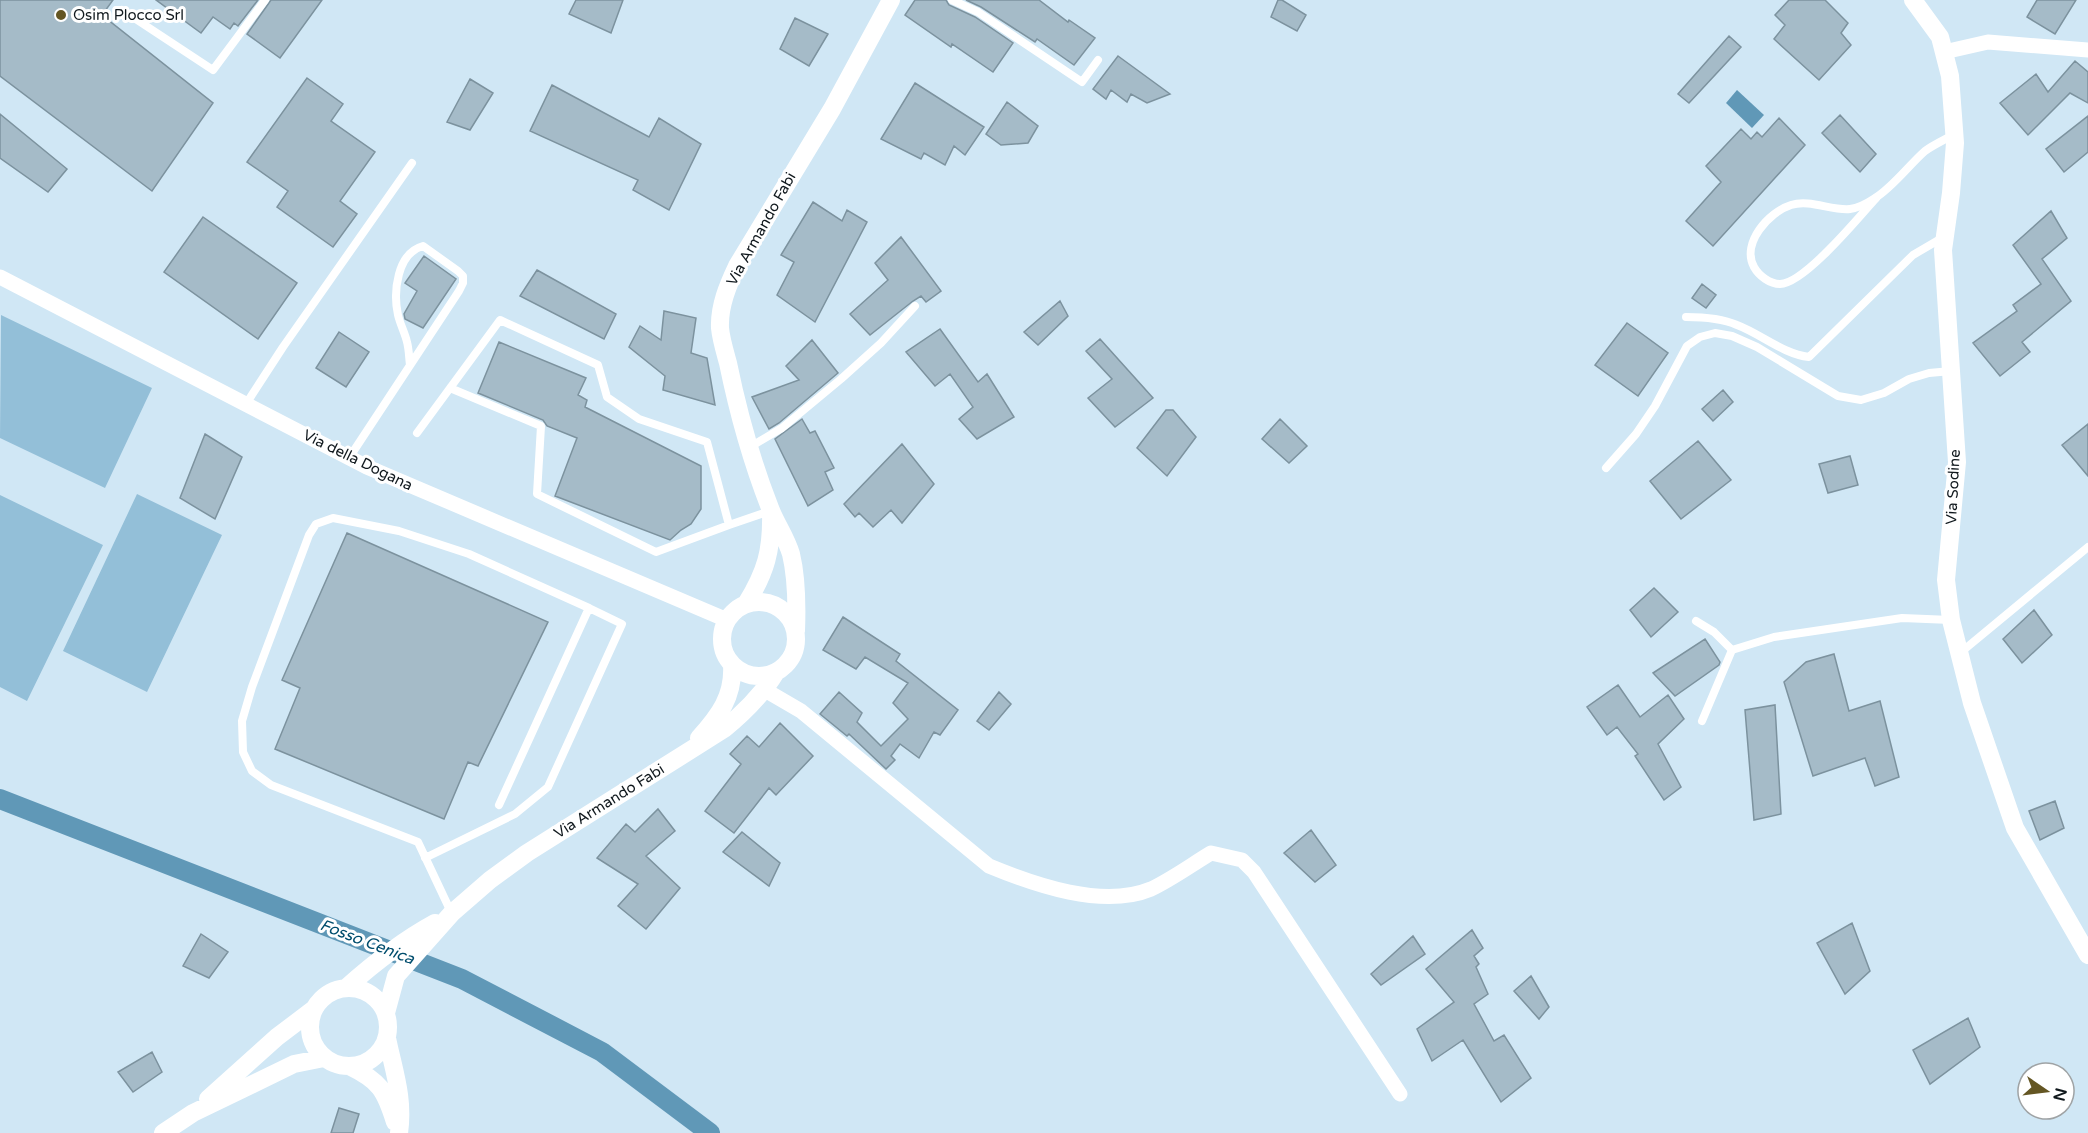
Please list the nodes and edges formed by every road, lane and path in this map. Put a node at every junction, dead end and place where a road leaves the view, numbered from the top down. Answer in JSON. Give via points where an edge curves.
{"nodes":[{"id":1,"x":265,"y":0,"type":"edge"},
{"id":2,"x":891,"y":0,"type":"edge"},
{"id":3,"x":952,"y":0,"type":"edge"},
{"id":4,"x":1913,"y":0,"type":"edge"},
{"id":5,"x":122,"y":9,"type":"dead end"},
{"id":6,"x":2088,"y":50,"type":"edge"},
{"id":7,"x":1944,"y":52,"type":"junction"},
{"id":8,"x":1098,"y":60,"type":"dead end"},
{"id":9,"x":1954,"y":134,"type":"junction"},
{"id":10,"x":411,"y":164,"type":"dead end"},
{"id":11,"x":1877,"y":197,"type":"junction"},
{"id":12,"x":1945,"y":237,"type":"junction"},
{"id":13,"x":0,"y":277,"type":"edge"},
{"id":14,"x":915,"y":306,"type":"dead end"},
{"id":15,"x":1686,"y":316,"type":"dead end"},
{"id":16,"x":410,"y":365,"type":"junction"},
{"id":17,"x":1951,"y":371,"type":"junction"},
{"id":18,"x":450,"y":388,"type":"junction"},
{"id":19,"x":246,"y":404,"type":"junction"},
{"id":20,"x":417,"y":433,"type":"dead end"},
{"id":21,"x":750,"y":447,"type":"junction"},
{"id":22,"x":349,"y":458,"type":"junction"},
{"id":23,"x":1606,"y":468,"type":"dead end"},
{"id":24,"x":771,"y":511,"type":"junction"},
{"id":25,"x":729,"y":525,"type":"junction"},
{"id":26,"x":2088,"y":547,"type":"edge"},
{"id":27,"x":746,"y":604,"type":"junction"},
{"id":28,"x":589,"y":608,"type":"junction"},
{"id":29,"x":727,"y":620,"type":"junction"},
{"id":30,"x":1952,"y":620,"type":"junction"},
{"id":31,"x":1696,"y":621,"type":"dead end"},
{"id":32,"x":796,"y":631,"type":"junction"},
{"id":33,"x":1731,"y":650,"type":"junction"},
{"id":34,"x":1959,"y":654,"type":"junction"},
{"id":35,"x":732,"y":665,"type":"junction"},
{"id":36,"x":777,"y":672,"type":"junction"},
{"id":37,"x":765,"y":690,"type":"junction"},
{"id":38,"x":1702,"y":721,"type":"dead end"},
{"id":39,"x":683,"y":755,"type":"junction"},
{"id":40,"x":499,"y":805,"type":"dead end"},
{"id":41,"x":425,"y":858,"type":"junction"},
{"id":42,"x":452,"y":913,"type":"junction"},
{"id":43,"x":2088,"y":955,"type":"edge"},
{"id":44,"x":346,"y":988,"type":"junction"},
{"id":45,"x":314,"y":1009,"type":"junction"},
{"id":46,"x":386,"y":1013,"type":"junction"},
{"id":47,"x":387,"y":1038,"type":"junction"},
{"id":48,"x":324,"y":1058,"type":"junction"},
{"id":49,"x":349,"y":1066,"type":"junction"},
{"id":50,"x":1400,"y":1094,"type":"dead end"},
{"id":51,"x":193,"y":1113,"type":"junction"},
{"id":52,"x":163,"y":1133,"type":"edge"},
{"id":53,"x":398,"y":1133,"type":"edge"}],
"edges":[{"from":1,"to":5,"type":"lane","via":[[213,70]]},
{"from":2,"to":21,"type":"street","name":"Via Armando Fabi","via":[[728,287],[720,328]]},
{"from":3,"to":8,"type":"lane","via":[[978,12],[1082,82]]},
{"from":4,"to":7,"type":"street","name":"Via Sodine","via":[[1940,37]]},
{"from":6,"to":7,"type":"street","via":[[1988,42]]},
{"from":7,"to":9,"type":"street","name":"Via Sodine","via":[[1950,76]]},
{"from":9,"to":11,"type":"lane","via":[[1927,150]]},
{"from":9,"to":12,"type":"street","name":"Via Sodine","via":[[1952,193]]},
{"from":10,"to":19,"type":"lane"},
{"from":11,"to":11,"type":"lane","via":[[1824,256],[1793,280],[1780,284],[1766,280],[1755,270],[1750,260],[1751,245],[1758,230],[1792,204],[1851,209]]},
{"from":12,"to":15,"type":"lane","via":[[1913,255],[1809,357],[1796,356],[1735,324]]},
{"from":12,"to":17,"type":"street","name":"Via Sodine"},
{"from":13,"to":19,"type":"street","name":"Via della Dogana"},
{"from":14,"to":21,"type":"lane","via":[[841,379],[782,428]]},
{"from":16,"to":16,"type":"lane","via":[[463,283],[458,271],[423,246],[408,253],[396,295]]},
{"from":16,"to":22,"type":"lane"},
{"from":17,"to":23,"type":"lane","via":[[1909,379],[1861,400],[1838,396],[1732,336],[1715,333],[1700,337],[1687,346],[1655,406]]},
{"from":17,"to":30,"type":"street","name":"Via Sodine","via":[[1957,462],[1946,580]]},
{"from":18,"to":20,"type":"lane"},
{"from":18,"to":25,"type":"lane","via":[[541,426],[537,494],[656,552]]},
{"from":18,"to":25,"type":"lane","via":[[500,320],[598,365],[607,397],[639,419],[707,442]]},
{"from":19,"to":22,"type":"street","name":"Via della Dogana"},
{"from":21,"to":24,"type":"street","name":"Via Armando Fabi"},
{"from":22,"to":29,"type":"street","name":"Via della Dogana"},
{"from":24,"to":25,"type":"lane"},
{"from":24,"to":27,"type":"street","via":[[766,565]]},
{"from":24,"to":32,"type":"street","via":[[791,554]]},
{"from":26,"to":34,"type":"lane"},
{"from":27,"to":29,"type":"street"},
{"from":27,"to":32,"type":"street","via":[[771,604],[791,619]]},
{"from":28,"to":40,"type":"lane"},
{"from":28,"to":41,"type":"lane","via":[[622,624],[548,787],[515,814]]},
{"from":28,"to":41,"type":"lane","via":[[469,554],[399,531],[333,518],[316,524],[252,687],[242,721],[243,752],[252,771],[270,785],[418,842]]},
{"from":29,"to":35,"type":"street","via":[[722,643]]},
{"from":30,"to":33,"type":"lane","via":[[1902,618],[1774,637]]},
{"from":30,"to":34,"type":"street","name":"Via Sodine"},
{"from":31,"to":33,"type":"lane","via":[[1714,632]]},
{"from":32,"to":36,"type":"street","via":[[793,655]]},
{"from":33,"to":38,"type":"lane"},
{"from":34,"to":43,"type":"street","name":"Via Sodine","via":[[2015,828]]},
{"from":35,"to":36,"type":"street","via":[[753,676]]},
{"from":35,"to":39,"type":"street","via":[[733,679],[726,703]]},
{"from":36,"to":37,"type":"street","name":"Via Armando Fabi"},
{"from":37,"to":39,"type":"street","name":"Via Armando Fabi","via":[[746,712]]},
{"from":37,"to":50,"type":"street","via":[[801,711],[989,866],[1014,877],[1085,896],[1114,896],[1148,890],[1211,853],[1242,860],[1254,872]]},
{"from":39,"to":42,"type":"street","name":"Via Armando Fabi","via":[[527,853]]},
{"from":41,"to":42,"type":"lane"},
{"from":42,"to":44,"type":"street","name":"Via Armando Fabi","via":[[405,940]]},
{"from":42,"to":46,"type":"street","name":"Via Armando Fabi","via":[[396,976]]},
{"from":44,"to":45,"type":"street","via":[[322,998]]},
{"from":44,"to":46,"type":"street","via":[[370,994]]},
{"from":45,"to":48,"type":"street","via":[[310,1035]]},
{"from":45,"to":51,"type":"street"},
{"from":46,"to":47,"type":"street"},
{"from":47,"to":49,"type":"street","via":[[373,1059]]},
{"from":47,"to":53,"type":"street","via":[[400,1094],[402,1114]]},
{"from":48,"to":49,"type":"street","via":[[336,1065]]},
{"from":48,"to":51,"type":"street","via":[[294,1064]]},
{"from":49,"to":53,"type":"street","via":[[381,1088]]},
{"from":51,"to":52,"type":"street"}]}
